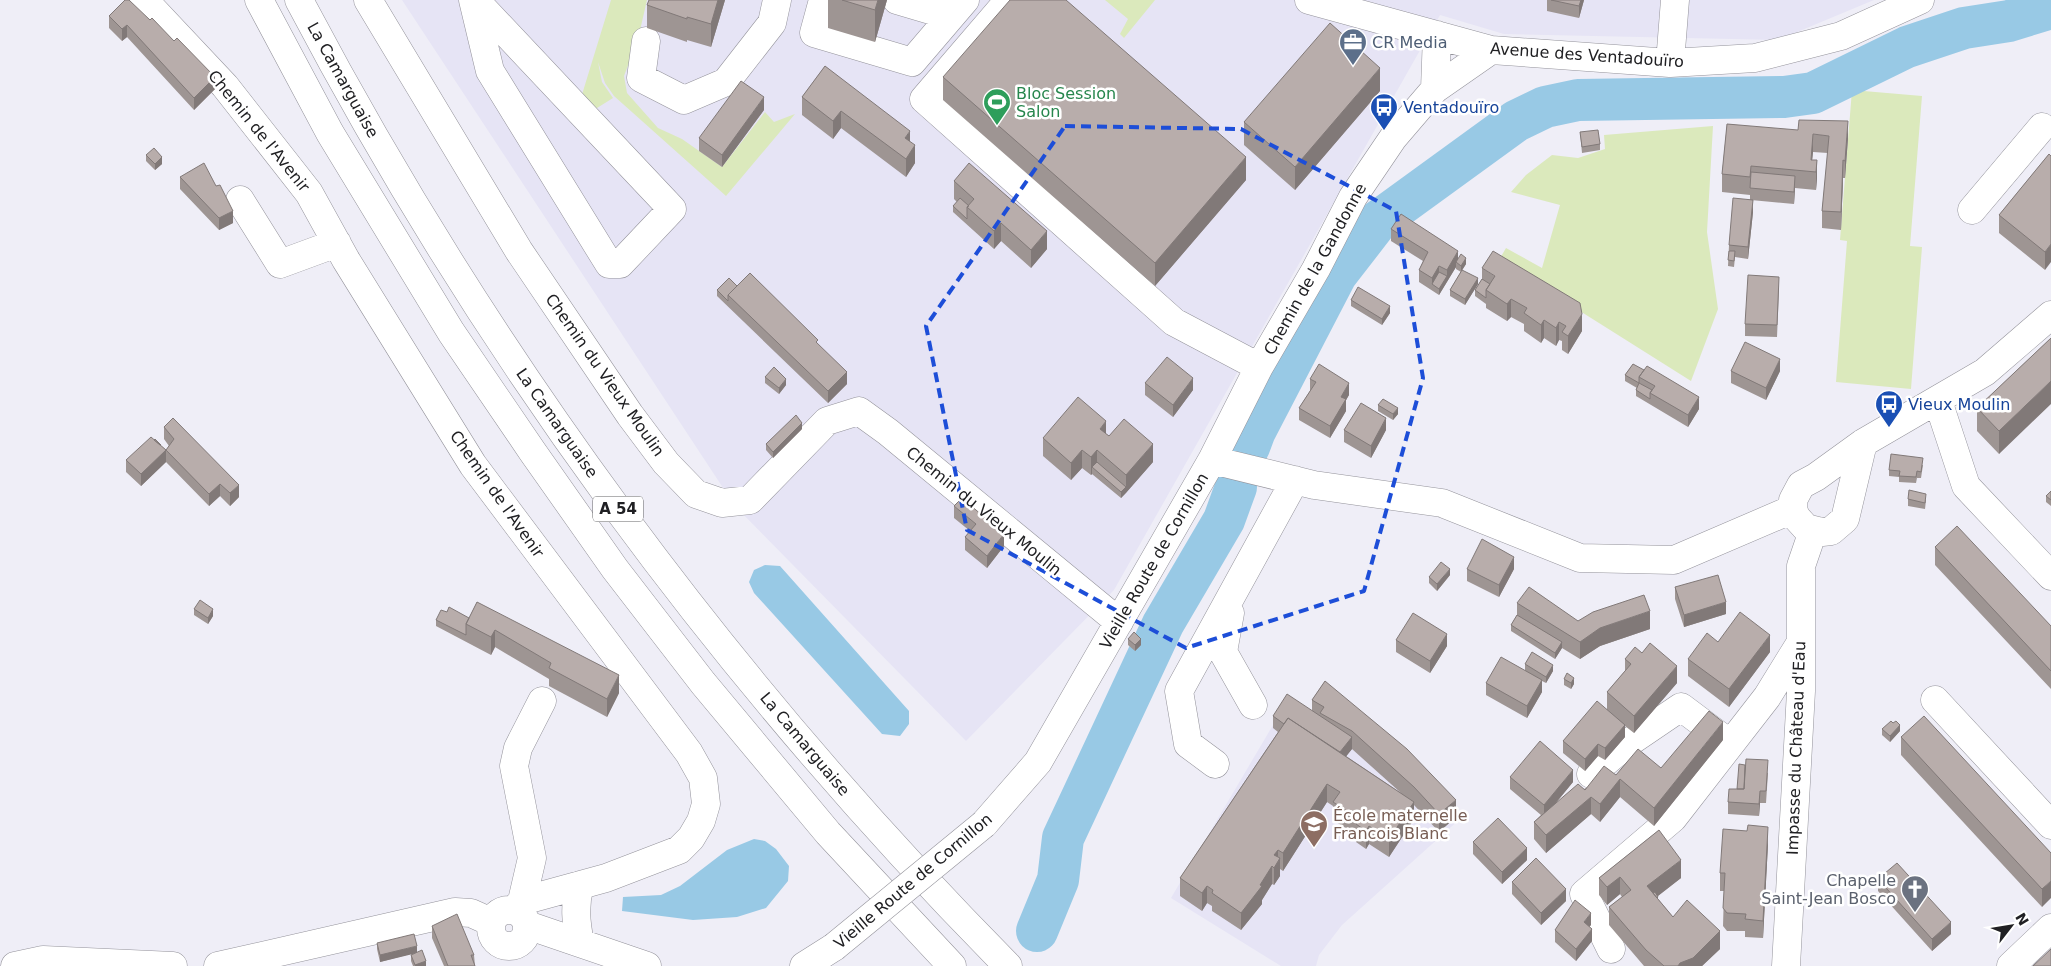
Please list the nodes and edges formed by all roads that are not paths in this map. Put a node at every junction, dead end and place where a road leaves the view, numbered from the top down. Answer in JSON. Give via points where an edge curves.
{"nodes":[{"id":1,"x":144,"y":0,"type":"edge"},
{"id":2,"x":259,"y":0,"type":"edge"},
{"id":3,"x":298,"y":0,"type":"edge"},
{"id":4,"x":368,"y":0,"type":"edge"},
{"id":5,"x":474,"y":0,"type":"edge"},
{"id":6,"x":778,"y":0,"type":"edge"},
{"id":7,"x":823,"y":0,"type":"edge"},
{"id":8,"x":897,"y":0,"type":"edge"},
{"id":9,"x":1009,"y":0,"type":"edge"},
{"id":10,"x":1309,"y":0,"type":"edge"},
{"id":11,"x":1675,"y":0,"type":"edge"},
{"id":12,"x":1920,"y":0,"type":"edge"},
{"id":13,"x":958,"y":8,"type":"edge"},
{"id":14,"x":1437,"y":36,"type":"junction"},
{"id":15,"x":646,"y":41,"type":"dead end"},
{"id":16,"x":1491,"y":50,"type":"junction"},
{"id":17,"x":1670,"y":63,"type":"junction"},
{"id":18,"x":1435,"y":89,"type":"junction"},
{"id":19,"x":2048,"y":124,"type":"edge"},
{"id":20,"x":240,"y":200,"type":"dead end"},
{"id":21,"x":1972,"y":210,"type":"dead end"},
{"id":22,"x":337,"y":243,"type":"junction"},
{"id":23,"x":2051,"y":315,"type":"edge"},
{"id":24,"x":1259,"y":367,"type":"junction"},
{"id":25,"x":1938,"y":401,"type":"junction"},
{"id":26,"x":1863,"y":443,"type":"junction"},
{"id":27,"x":1212,"y":460,"type":"junction"},
{"id":28,"x":1816,"y":477,"type":"junction"},
{"id":29,"x":1304,"y":483,"type":"junction"},
{"id":30,"x":1849,"y":502,"type":"junction"},
{"id":31,"x":1793,"y":509,"type":"junction"},
{"id":32,"x":1813,"y":531,"type":"junction"},
{"id":33,"x":2051,"y":576,"type":"edge"},
{"id":34,"x":1119,"y":622,"type":"junction"},
{"id":35,"x":1801,"y":642,"type":"junction"},
{"id":36,"x":1935,"y":700,"type":"dead end"},
{"id":37,"x":542,"y":701,"type":"dead end"},
{"id":38,"x":1254,"y":705,"type":"dead end"},
{"id":39,"x":1730,"y":744,"type":"junction"},
{"id":40,"x":1215,"y":764,"type":"dead end"},
{"id":41,"x":1591,"y":774,"type":"dead end"},
{"id":42,"x":2051,"y":825,"type":"edge"},
{"id":43,"x":580,"y":885,"type":"junction"},
{"id":44,"x":513,"y":915,"type":"junction"},
{"id":45,"x":2051,"y":928,"type":"edge"},
{"id":46,"x":580,"y":943,"type":"junction"},
{"id":47,"x":1611,"y":949,"type":"dead end"},
{"id":48,"x":511,"y":956,"type":"edge"},
{"id":49,"x":15,"y":966,"type":"edge"},
{"id":50,"x":173,"y":966,"type":"edge"},
{"id":51,"x":218,"y":966,"type":"edge"},
{"id":52,"x":647,"y":966,"type":"edge"},
{"id":53,"x":804,"y":966,"type":"edge"},
{"id":54,"x":952,"y":966,"type":"edge"},
{"id":55,"x":1008,"y":966,"type":"edge"},
{"id":56,"x":1786,"y":966,"type":"edge"},
{"id":57,"x":2011,"y":966,"type":"edge"}],
"edges":[{"from":1,"to":22,"type":"main road","name":"Chemin de l'Avenir","via":[[225,86],[276,148],[309,193]]},
{"from":2,"to":54,"type":"main road","number":"A 54","via":[[330,133],[451,332],[615,569],[703,683],[828,833]]},
{"from":3,"to":55,"type":"main road","name":"La Camarguaise","number":"A 54","via":[[341,80],[478,309],[644,544],[854,802]]},
{"from":4,"to":34,"type":"main road","name":"Chemin du Vieux Moulin","via":[[519,251],[630,415],[666,463],[696,494],[722,503],[750,500],[827,421],[858,411],[888,432]]},
{"from":5,"to":5,"type":"main road","via":[[490,71],[609,264],[620,264],[672,209]]},
{"from":6,"to":15,"type":"main road","via":[[772,23],[726,82],[684,100],[641,78]]},
{"from":7,"to":13,"type":"main road","via":[[814,32],[912,62]]},
{"from":8,"to":13,"type":"main road"},
{"from":9,"to":24,"type":"main road","via":[[924,99],[1174,322]]},
{"from":10,"to":14,"type":"main road","name":"Avenue des Ventadouïro"},
{"from":11,"to":17,"type":"main road"},
{"from":12,"to":17,"type":"main road","name":"Avenue des Ventadouïro","via":[[1842,36],[1755,58]]},
{"from":14,"to":16,"type":"main road","name":"Avenue des Ventadouïro"},
{"from":14,"to":18,"type":"main road"},
{"from":16,"to":17,"type":"main road","name":"Avenue des Ventadouïro"},
{"from":16,"to":18,"type":"main road","name":"Chemin de la Gandonne"},
{"from":18,"to":24,"type":"main road","name":"Chemin de la Gandonne","via":[[1393,138],[1353,197]]},
{"from":19,"to":21,"type":"main road"},
{"from":20,"to":22,"type":"main road","via":[[280,264]]},
{"from":22,"to":43,"type":"main road","name":"Chemin de l'Avenir","via":[[473,465],[690,753],[703,778],[706,804],[701,821],[679,850]]},
{"from":23,"to":25,"type":"main road","via":[[1985,372]]},
{"from":24,"to":27,"type":"main road","name":"Chemin de la Gandonne"},
{"from":25,"to":26,"type":"main road"},
{"from":25,"to":33,"type":"main road","via":[[1966,486]]},
{"from":26,"to":28,"type":"main road"},
{"from":26,"to":30,"type":"main road"},
{"from":27,"to":29,"type":"main road","name":"Vieille Route de Cornillon"},
{"from":27,"to":34,"type":"main road","name":"Vieille Route de Cornillon"},
{"from":28,"to":30,"type":"main road","via":[[1825,477],[1842,486]]},
{"from":28,"to":31,"type":"main road","via":[[1801,485],[1793,500]]},
{"from":29,"to":31,"type":"main road","name":"Vieille Route de Cornillon","via":[[1442,503],[1580,558],[1674,560]]},
{"from":29,"to":38,"type":"main road","via":[[1231,610],[1223,652]]},
{"from":29,"to":40,"type":"main road","via":[[1179,692],[1188,744]]},
{"from":30,"to":32,"type":"main road","via":[[1848,511],[1839,526],[1822,532]]},
{"from":31,"to":32,"type":"main road","via":[[1800,523]]},
{"from":32,"to":35,"type":"main road","name":"Impasse du Château d'Eau","via":[[1801,566]]},
{"from":34,"to":53,"type":"main road","name":"Vieille Route de Cornillon","bridge":true,"via":[[1038,762],[984,824],[834,947]]},
{"from":35,"to":39,"type":"main road","via":[[1767,697]]},
{"from":35,"to":56,"type":"main road","name":"Impasse du Château d'Eau"},
{"from":36,"to":42,"type":"main road"},
{"from":37,"to":44,"type":"main road","via":[[518,748],[514,766],[532,858]]},
{"from":39,"to":41,"type":"main road","via":[[1681,707],[1628,743]]},
{"from":39,"to":47,"type":"main road","via":[[1673,818],[1584,894]]},
{"from":43,"to":44,"type":"main road","name":"Chemin de l'Avenir"},
{"from":43,"to":46,"type":"main road","via":[[576,925]]},
{"from":44,"to":46,"type":"main road"},
{"from":44,"to":48,"type":"main road","via":[[493,939]]},
{"from":44,"to":51,"type":"main road","via":[[455,912]]},
{"from":45,"to":57,"type":"main road"},
{"from":46,"to":52,"type":"main road"},
{"from":49,"to":50,"type":"main road","via":[[43,960]]}]}
